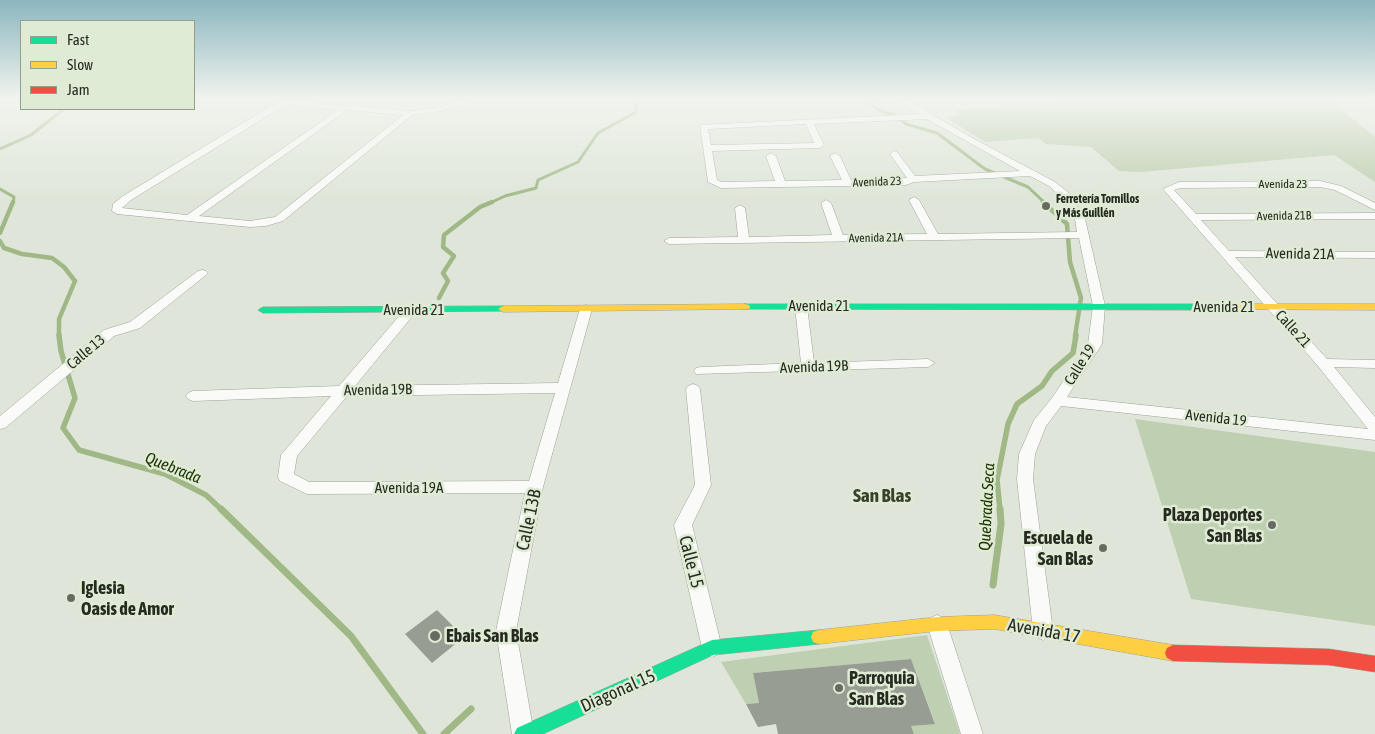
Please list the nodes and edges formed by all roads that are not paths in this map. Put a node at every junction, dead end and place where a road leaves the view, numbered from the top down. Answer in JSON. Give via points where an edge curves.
{"nodes":[{"id":1,"x":234,"y":133,"type":"edge"},
{"id":2,"x":309,"y":133,"type":"edge"},
{"id":3,"x":385,"y":133,"type":"edge"},
{"id":4,"x":704,"y":133,"type":"edge"},
{"id":5,"x":814,"y":133,"type":"edge"},
{"id":6,"x":959,"y":133,"type":"edge"},
{"id":7,"x":707,"y":148,"type":"junction"},
{"id":8,"x":894,"y":154,"type":"dead end"},
{"id":9,"x":771,"y":156,"type":"dead end"},
{"id":10,"x":835,"y":156,"type":"dead end"},
{"id":11,"x":1033,"y":173,"type":"junction"},
{"id":12,"x":912,"y":178,"type":"junction"},
{"id":13,"x":848,"y":183,"type":"junction"},
{"id":14,"x":781,"y":184,"type":"junction"},
{"id":15,"x":1168,"y":190,"type":"joint"},
{"id":16,"x":914,"y":200,"type":"dead end"},
{"id":17,"x":826,"y":203,"type":"dead end"},
{"id":18,"x":1375,"y":207,"type":"edge"},
{"id":19,"x":740,"y":208,"type":"dead end"},
{"id":20,"x":1375,"y":216,"type":"edge"},
{"id":21,"x":1194,"y":217,"type":"junction"},
{"id":22,"x":189,"y":218,"type":"junction"},
{"id":23,"x":1083,"y":235,"type":"junction"},
{"id":24,"x":934,"y":237,"type":"junction"},
{"id":25,"x":839,"y":239,"type":"junction"},
{"id":26,"x":744,"y":240,"type":"junction"},
{"id":27,"x":669,"y":241,"type":"dead end"},
{"id":28,"x":1225,"y":254,"type":"junction"},
{"id":29,"x":1375,"y":255,"type":"edge"},
{"id":30,"x":202,"y":273,"type":"dead end"},
{"id":31,"x":800,"y":306,"type":"junction"},
{"id":32,"x":1099,"y":306,"type":"junction"},
{"id":33,"x":1273,"y":307,"type":"junction"},
{"id":34,"x":1375,"y":307,"type":"edge"},
{"id":35,"x":586,"y":309,"type":"junction"},
{"id":36,"x":263,"y":310,"type":"dead end"},
{"id":37,"x":411,"y":310,"type":"junction"},
{"id":38,"x":928,"y":363,"type":"dead end"},
{"id":39,"x":1323,"y":363,"type":"junction"},
{"id":40,"x":1375,"y":364,"type":"edge"},
{"id":41,"x":808,"y":367,"type":"junction"},
{"id":42,"x":700,"y":371,"type":"dead end"},
{"id":43,"x":564,"y":388,"type":"junction"},
{"id":44,"x":693,"y":389,"type":"dead end"},
{"id":45,"x":342,"y":391,"type":"junction"},
{"id":46,"x":193,"y":396,"type":"dead end"},
{"id":47,"x":1057,"y":401,"type":"junction"},
{"id":48,"x":0,"y":424,"type":"edge"},
{"id":49,"x":1375,"y":427,"type":"edge"},
{"id":50,"x":1375,"y":435,"type":"edge"},
{"id":51,"x":535,"y":488,"type":"junction"},
{"id":52,"x":937,"y":624,"type":"junction"},
{"id":53,"x":1043,"y":631,"type":"junction"},
{"id":54,"x":712,"y":648,"type":"junction"},
{"id":55,"x":1375,"y":664,"type":"edge"},
{"id":56,"x":523,"y":734,"type":"edge"},
{"id":57,"x":972,"y":734,"type":"edge"}],
"edges":[{"from":1,"to":22,"type":"street","via":[[117,206],[117,211]]},
{"from":2,"to":22,"type":"street"},
{"from":3,"to":22,"type":"street","via":[[279,220],[250,224]]},
{"from":4,"to":7,"type":"street"},
{"from":5,"to":7,"type":"street","via":[[820,145]]},
{"from":6,"to":11,"type":"street","name":"Calle 19"},
{"from":7,"to":14,"type":"street","name":"Avenida 23","via":[[713,182],[721,185]]},
{"from":8,"to":12,"type":"street"},
{"from":9,"to":14,"type":"street"},
{"from":10,"to":13,"type":"street"},
{"from":11,"to":12,"type":"street","name":"Avenida 23"},
{"from":11,"to":23,"type":"street","name":"Calle 19","via":[[1066,195],[1080,219]]},
{"from":12,"to":13,"type":"street","name":"Avenida 23","via":[[906,182]]},
{"from":13,"to":14,"type":"street","name":"Avenida 23"},
{"from":15,"to":18,"type":"street","name":"Avenida 23","via":[[1188,184],[1320,184],[1338,188]]},
{"from":15,"to":21,"type":"street","name":"Calle 21"},
{"from":16,"to":24,"type":"street"},
{"from":17,"to":25,"type":"street"},
{"from":19,"to":26,"type":"street"},
{"from":20,"to":21,"type":"street","name":"Avenida 21B"},
{"from":21,"to":28,"type":"street","name":"Calle 21"},
{"from":23,"to":24,"type":"street","name":"Avenida 21A"},
{"from":23,"to":32,"type":"street","name":"Calle 19"},
{"from":24,"to":25,"type":"street","name":"Avenida 21A"},
{"from":25,"to":26,"type":"street","name":"Avenida 21A"},
{"from":26,"to":27,"type":"street","name":"Avenida 21A"},
{"from":28,"to":29,"type":"street","name":"Avenida 21A"},
{"from":28,"to":33,"type":"street","name":"Calle 21"},
{"from":30,"to":48,"type":"street","name":"Calle 13","via":[[135,325],[109,333]]},
{"from":31,"to":32,"type":"street","name":"Avenida 21"},
{"from":31,"to":35,"type":"street","name":"Avenida 21"},
{"from":31,"to":41,"type":"street"},
{"from":32,"to":33,"type":"street","name":"Avenida 21"},
{"from":32,"to":47,"type":"street","name":"Calle 19","via":[[1095,344]]},
{"from":33,"to":34,"type":"street","name":"Avenida 21"},
{"from":33,"to":39,"type":"street","name":"Calle 21"},
{"from":35,"to":37,"type":"street","name":"Avenida 21"},
{"from":35,"to":43,"type":"street","name":"Calle 13B"},
{"from":36,"to":37,"type":"street","name":"Avenida 21"},
{"from":37,"to":45,"type":"street"},
{"from":38,"to":41,"type":"street","name":"Avenida 19B"},
{"from":39,"to":40,"type":"street"},
{"from":39,"to":49,"type":"street","name":"Calle 21"},
{"from":41,"to":42,"type":"street","name":"Avenida 19B"},
{"from":43,"to":45,"type":"street","name":"Avenida 19B"},
{"from":43,"to":51,"type":"street","name":"Calle 13B"},
{"from":44,"to":54,"type":"street","name":"Calle 15","via":[[703,485],[682,524]]},
{"from":45,"to":46,"type":"street","name":"Avenida 19B"},
{"from":45,"to":51,"type":"street","name":"Avenida 19A","via":[[289,455],[286,477],[307,488]]},
{"from":47,"to":50,"type":"street","name":"Avenida 19"},
{"from":47,"to":53,"type":"street","name":"Calle 19","via":[[1039,424],[1027,454],[1025,479]]},
{"from":51,"to":56,"type":"street","name":"Calle 13B","via":[[506,631]]},
{"from":52,"to":53,"type":"street","name":"Avenida 17","via":[[994,622]]},
{"from":52,"to":54,"type":"street","name":"Avenida 17"},
{"from":52,"to":57,"type":"street"},
{"from":53,"to":55,"type":"street","name":"Avenida 17","via":[[1178,654],[1329,657]]},
{"from":54,"to":56,"type":"street","name":"Diagonal 15"}]}
